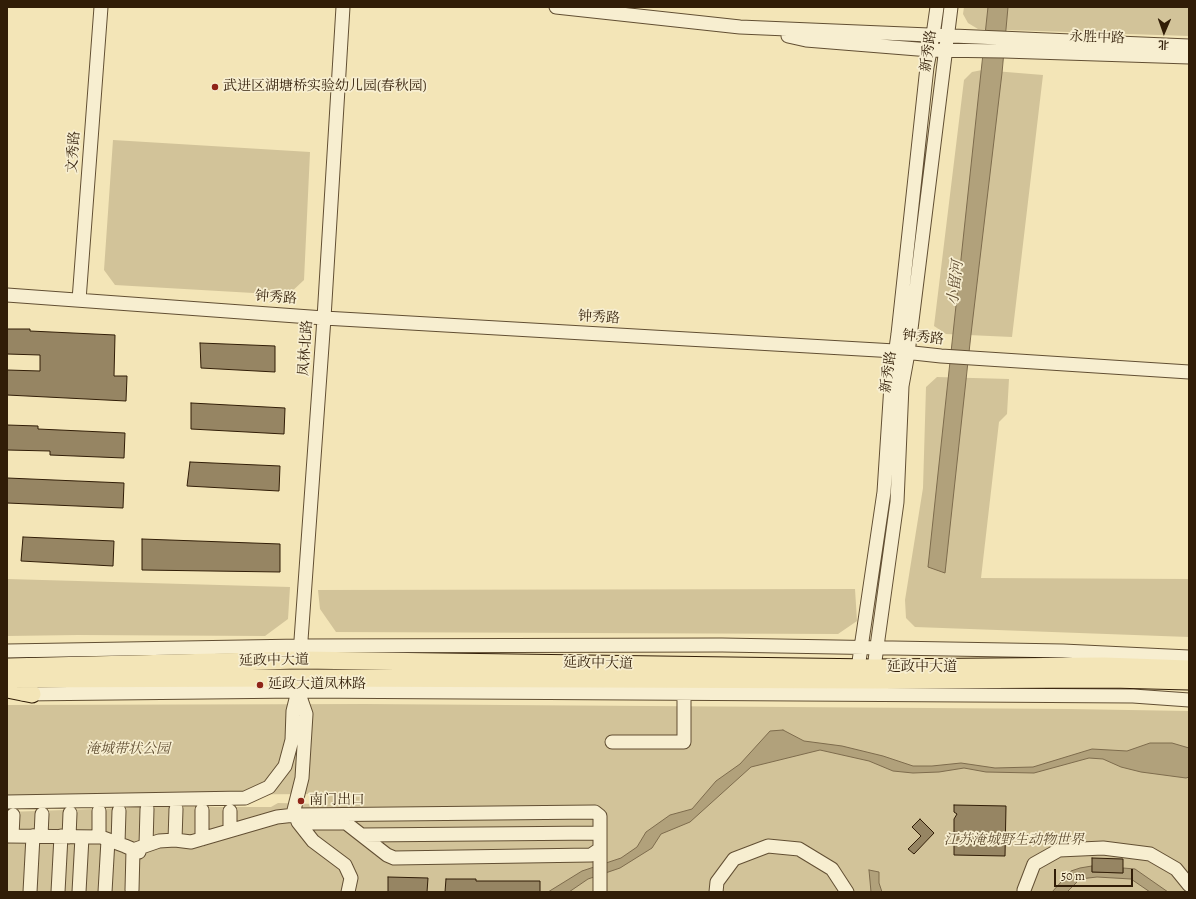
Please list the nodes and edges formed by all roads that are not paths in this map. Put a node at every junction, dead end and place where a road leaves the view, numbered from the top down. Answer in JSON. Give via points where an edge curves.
{"nodes":[{"id":1,"x":101,"y":7,"type":"edge"},
{"id":2,"x":343,"y":7,"type":"edge"},
{"id":3,"x":556,"y":7,"type":"edge"},
{"id":4,"x":937,"y":7,"type":"edge"},
{"id":5,"x":951,"y":7,"type":"edge"},
{"id":6,"x":740,"y":28,"type":"junction"},
{"id":7,"x":933,"y":35,"type":"junction"},
{"id":8,"x":948,"y":36,"type":"junction"},
{"id":9,"x":1005,"y":44,"type":"junction"},
{"id":10,"x":1189,"y":46,"type":"edge"},
{"id":11,"x":930,"y":50,"type":"junction"},
{"id":12,"x":945,"y":50,"type":"junction"},
{"id":13,"x":1189,"y":57,"type":"edge"},
{"id":14,"x":7,"y":295,"type":"edge"},
{"id":15,"x":79,"y":300,"type":"junction"},
{"id":16,"x":324,"y":318,"type":"junction"},
{"id":17,"x":902,"y":352,"type":"junction"},
{"id":18,"x":1189,"y":372,"type":"edge"},
{"id":19,"x":861,"y":648,"type":"junction"},
{"id":20,"x":877,"y":648,"type":"junction"},
{"id":21,"x":7,"y":651,"type":"edge"},
{"id":22,"x":300,"y":653,"type":"junction"},
{"id":23,"x":1189,"y":657,"type":"edge"},
{"id":24,"x":7,"y":667,"type":"edge"},
{"id":25,"x":1189,"y":669,"type":"edge"},
{"id":26,"x":7,"y":679,"type":"edge"},
{"id":27,"x":865,"y":681,"type":"junction"},
{"id":28,"x":1189,"y":681,"type":"edge"},
{"id":29,"x":300,"y":684,"type":"junction"},
{"id":30,"x":7,"y":689,"type":"edge"},
{"id":31,"x":7,"y":694,"type":"edge"},
{"id":32,"x":32,"y":694,"type":"junction"},
{"id":33,"x":684,"y":694,"type":"junction"},
{"id":34,"x":1189,"y":700,"type":"edge"},
{"id":35,"x":612,"y":742,"type":"dead end"},
{"id":36,"x":7,"y":802,"type":"edge"},
{"id":37,"x":147,"y":809,"type":"dead end"},
{"id":38,"x":176,"y":809,"type":"dead end"},
{"id":39,"x":202,"y":810,"type":"dead end"},
{"id":40,"x":99,"y":811,"type":"dead end"},
{"id":41,"x":119,"y":811,"type":"dead end"},
{"id":42,"x":230,"y":811,"type":"dead end"},
{"id":43,"x":70,"y":812,"type":"dead end"},
{"id":44,"x":42,"y":814,"type":"dead end"},
{"id":45,"x":13,"y":815,"type":"dead end"},
{"id":46,"x":295,"y":815,"type":"junction"},
{"id":47,"x":230,"y":830,"type":"junction"},
{"id":48,"x":600,"y":833,"type":"junction"},
{"id":49,"x":362,"y":835,"type":"junction"},
{"id":50,"x":9,"y":836,"type":"edge"},
{"id":51,"x":37,"y":836,"type":"junction"},
{"id":52,"x":71,"y":837,"type":"junction"},
{"id":53,"x":202,"y":839,"type":"junction"},
{"id":54,"x":108,"y":840,"type":"junction"},
{"id":55,"x":175,"y":840,"type":"junction"},
{"id":56,"x":139,"y":849,"type":"junction"},
{"id":57,"x":600,"y":849,"type":"junction"},
{"id":58,"x":1189,"y":885,"type":"edge"},
{"id":59,"x":132,"y":890,"type":"dead end"},
{"id":60,"x":30,"y":892,"type":"edge"},
{"id":61,"x":58,"y":892,"type":"edge"},
{"id":62,"x":79,"y":892,"type":"edge"},
{"id":63,"x":106,"y":892,"type":"edge"},
{"id":64,"x":348,"y":892,"type":"edge"},
{"id":65,"x":600,"y":892,"type":"edge"},
{"id":66,"x":716,"y":892,"type":"edge"},
{"id":67,"x":848,"y":892,"type":"edge"},
{"id":68,"x":1024,"y":892,"type":"edge"}],
"edges":[{"from":1,"to":15,"type":"street","name":"文秀路"},
{"from":2,"to":16,"type":"street","name":"凤林北路"},
{"from":3,"to":6,"type":"street"},
{"from":4,"to":7,"type":"street","name":"新秀路"},
{"from":5,"to":8,"type":"street","name":"新秀路"},
{"from":6,"to":7,"type":"street"},
{"from":6,"to":11,"type":"street","via":[[806,40]]},
{"from":7,"to":8,"type":"street"},
{"from":7,"to":11,"type":"street","name":"新秀路"},
{"from":8,"to":9,"type":"street","via":[[973,37]]},
{"from":8,"to":12,"type":"street","name":"新秀路"},
{"from":9,"to":10,"type":"street","name":"永胜中路"},
{"from":9,"to":12,"type":"street","via":[[972,51]]},
{"from":9,"to":13,"type":"street","name":"永胜中路"},
{"from":11,"to":12,"type":"street"},
{"from":11,"to":17,"type":"street","name":"新秀路","via":[[898,334]]},
{"from":12,"to":17,"type":"street","name":"新秀路"},
{"from":14,"to":15,"type":"street","name":"钟秀路"},
{"from":15,"to":16,"type":"street","name":"钟秀路"},
{"from":16,"to":17,"type":"street","name":"钟秀路"},
{"from":16,"to":22,"type":"street","name":"凤林北路"},
{"from":17,"to":18,"type":"street","name":"钟秀路"},
{"from":17,"to":19,"type":"street","name":"新秀路","via":[[891,385],[884,492]]},
{"from":17,"to":20,"type":"street","name":"新秀路","via":[[897,502]]},
{"from":19,"to":20,"type":"street"},
{"from":19,"to":22,"type":"street","via":[[722,645]]},
{"from":19,"to":27,"type":"street","name":"新秀路"},
{"from":20,"to":23,"type":"street","via":[[1063,651]]},
{"from":20,"to":27,"type":"street","name":"新秀路"},
{"from":21,"to":22,"type":"street"},
{"from":22,"to":24,"type":"main road","name":"延政中大道"},
{"from":22,"to":27,"type":"main road","name":"延政中大道"},
{"from":22,"to":29,"type":"street","name":"凤林北路"},
{"from":25,"to":27,"type":"main road","name":"延政中大道","via":[[1104,666]]},
{"from":26,"to":29,"type":"main road","name":"延政中大道"},
{"from":27,"to":28,"type":"main road","name":"延政中大道"},
{"from":27,"to":29,"type":"main road","name":"延政中大道"},
{"from":27,"to":33,"type":"street"},
{"from":27,"to":34,"type":"street"},
{"from":29,"to":32,"type":"street"},
{"from":29,"to":33,"type":"street"},
{"from":29,"to":36,"type":"street","via":[[293,711],[292,740],[285,766],[269,788],[245,798]]},
{"from":29,"to":46,"type":"street","via":[[306,714],[302,778],[295,804]]},
{"from":30,"to":32,"type":"main road"},
{"from":31,"to":32,"type":"street"},
{"from":33,"to":35,"type":"street","via":[[684,742]]},
{"from":37,"to":56,"type":"street"},
{"from":38,"to":55,"type":"street"},
{"from":39,"to":53,"type":"street"},
{"from":40,"to":54,"type":"street"},
{"from":41,"to":54,"type":"street"},
{"from":42,"to":47,"type":"street"},
{"from":43,"to":52,"type":"street"},
{"from":44,"to":51,"type":"street"},
{"from":45,"to":50,"type":"street"},
{"from":46,"to":47,"type":"street","via":[[277,817]]},
{"from":46,"to":48,"type":"street","via":[[595,812],[600,816]]},
{"from":46,"to":49,"type":"street","via":[[311,823],[346,823]]},
{"from":46,"to":64,"type":"street","via":[[313,841],[345,865],[351,878]]},
{"from":47,"to":53,"type":"street"},
{"from":48,"to":49,"type":"street"},
{"from":48,"to":57,"type":"street"},
{"from":49,"to":57,"type":"street","via":[[394,858],[591,855]]},
{"from":50,"to":51,"type":"street"},
{"from":51,"to":52,"type":"street"},
{"from":51,"to":60,"type":"street"},
{"from":52,"to":54,"type":"street"},
{"from":52,"to":61,"type":"street"},
{"from":52,"to":62,"type":"street"},
{"from":53,"to":55,"type":"street","via":[[191,842]]},
{"from":54,"to":56,"type":"street"},
{"from":54,"to":63,"type":"street"},
{"from":55,"to":56,"type":"street","via":[[159,841]]},
{"from":56,"to":59,"type":"street"},
{"from":57,"to":65,"type":"street"},
{"from":58,"to":68,"type":"street","via":[[1176,869],[1150,854],[1103,848],[1059,850],[1034,864]]},
{"from":66,"to":67,"type":"street","via":[[717,882],[734,859],[768,846],[799,849],[832,869]]}]}
